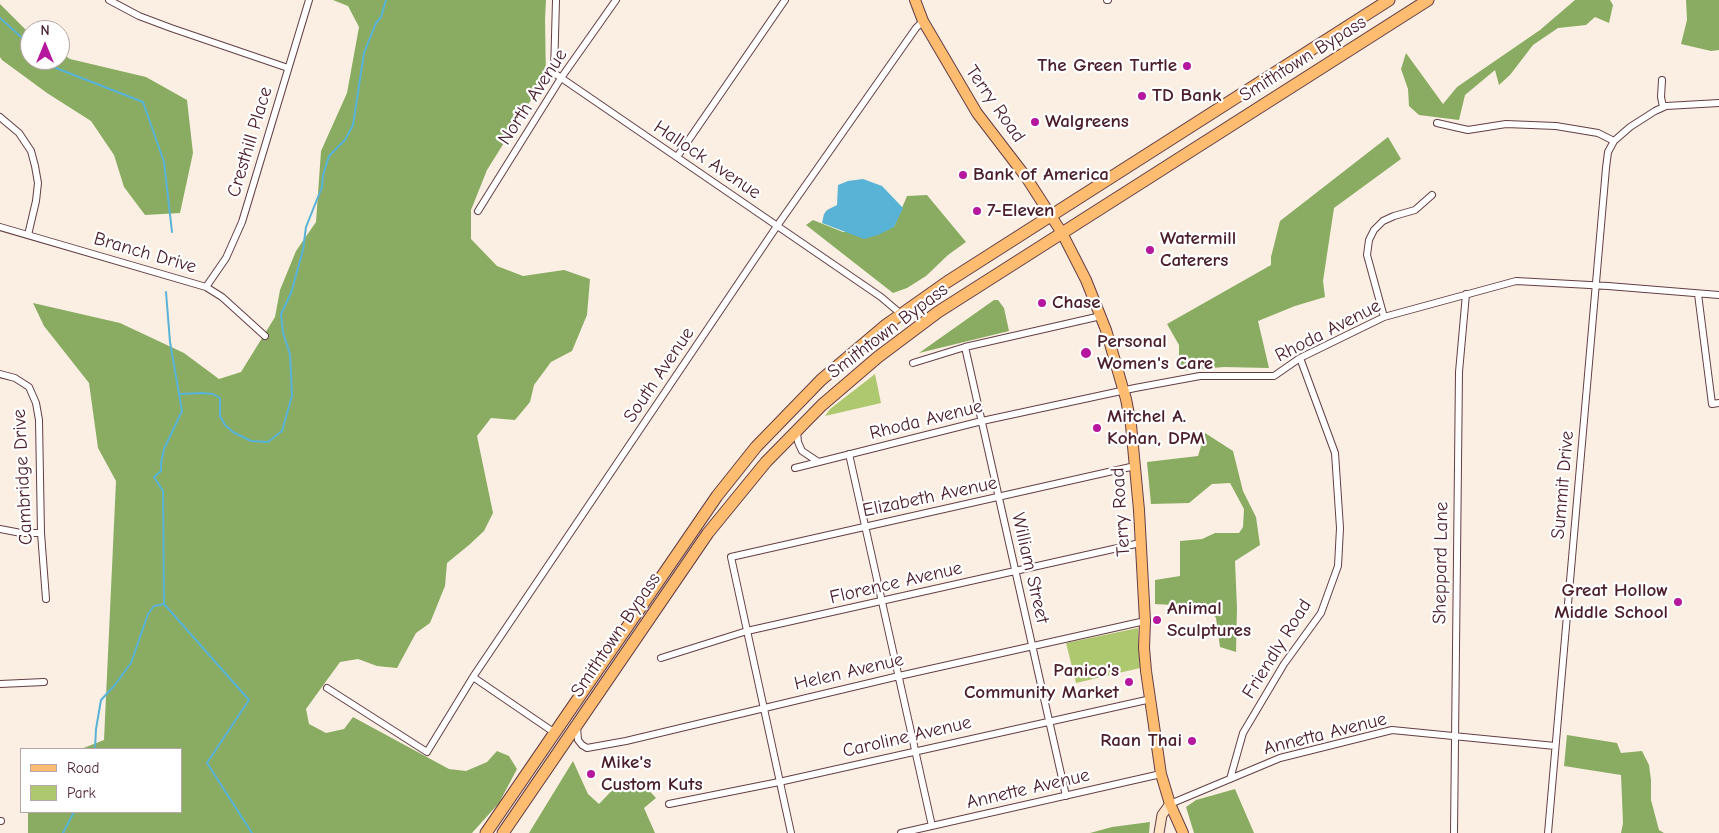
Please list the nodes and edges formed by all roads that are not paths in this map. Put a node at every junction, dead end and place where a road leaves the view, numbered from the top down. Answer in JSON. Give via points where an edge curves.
{"nodes":[{"id":1,"x":109,"y":0,"type":"edge"},
{"id":2,"x":309,"y":0,"type":"edge"},
{"id":3,"x":556,"y":0,"type":"edge"},
{"id":4,"x":616,"y":0,"type":"edge"},
{"id":5,"x":786,"y":0,"type":"edge"},
{"id":6,"x":915,"y":0,"type":"edge"},
{"id":7,"x":1390,"y":0,"type":"edge"},
{"id":8,"x":1428,"y":0,"type":"edge"},
{"id":9,"x":923,"y":21,"type":"junction"},
{"id":10,"x":288,"y":68,"type":"junction"},
{"id":11,"x":561,"y":78,"type":"junction"},
{"id":12,"x":1662,"y":80,"type":"dead end"},
{"id":13,"x":1719,"y":103,"type":"edge"},
{"id":14,"x":1662,"y":107,"type":"junction"},
{"id":15,"x":0,"y":117,"type":"edge"},
{"id":16,"x":1438,"y":123,"type":"dead end"},
{"id":17,"x":1614,"y":141,"type":"junction"},
{"id":18,"x":676,"y":157,"type":"junction"},
{"id":19,"x":1432,"y":196,"type":"dead end"},
{"id":20,"x":478,"y":211,"type":"dead end"},
{"id":21,"x":1052,"y":215,"type":"junction"},
{"id":22,"x":777,"y":226,"type":"junction"},
{"id":23,"x":0,"y":227,"type":"edge"},
{"id":24,"x":1062,"y":233,"type":"junction"},
{"id":25,"x":28,"y":234,"type":"junction"},
{"id":26,"x":1595,"y":286,"type":"junction"},
{"id":27,"x":206,"y":287,"type":"junction"},
{"id":28,"x":1466,"y":294,"type":"junction"},
{"id":29,"x":1698,"y":294,"type":"junction"},
{"id":30,"x":1719,"y":295,"type":"edge"},
{"id":31,"x":901,"y":314,"type":"junction"},
{"id":32,"x":1101,"y":316,"type":"junction"},
{"id":33,"x":1384,"y":317,"type":"junction"},
{"id":34,"x":265,"y":336,"type":"dead end"},
{"id":35,"x":965,"y":347,"type":"junction"},
{"id":36,"x":1300,"y":358,"type":"junction"},
{"id":37,"x":913,"y":363,"type":"dead end"},
{"id":38,"x":0,"y":374,"type":"edge"},
{"id":39,"x":1124,"y":390,"type":"junction"},
{"id":40,"x":1716,"y":403,"type":"edge"},
{"id":41,"x":982,"y":421,"type":"junction"},
{"id":42,"x":797,"y":430,"type":"junction"},
{"id":43,"x":849,"y":454,"type":"junction"},
{"id":44,"x":818,"y":461,"type":"junction"},
{"id":45,"x":1135,"y":466,"type":"junction"},
{"id":46,"x":795,"y":468,"type":"dead end"},
{"id":47,"x":999,"y":497,"type":"junction"},
{"id":48,"x":865,"y":526,"type":"junction"},
{"id":49,"x":0,"y":529,"type":"edge"},
{"id":50,"x":41,"y":532,"type":"junction"},
{"id":51,"x":1140,"y":543,"type":"junction"},
{"id":52,"x":1016,"y":571,"type":"junction"},
{"id":53,"x":46,"y":599,"type":"dead end"},
{"id":54,"x":882,"y":601,"type":"junction"},
{"id":55,"x":1145,"y":621,"type":"junction"},
{"id":56,"x":747,"y":631,"type":"junction"},
{"id":57,"x":1033,"y":646,"type":"junction"},
{"id":58,"x":661,"y":658,"type":"dead end"},
{"id":59,"x":899,"y":676,"type":"junction"},
{"id":60,"x":473,"y":677,"type":"junction"},
{"id":61,"x":44,"y":682,"type":"dead end"},
{"id":62,"x":0,"y":684,"type":"edge"},
{"id":63,"x":327,"y":688,"type":"dead end"},
{"id":64,"x":1151,"y":699,"type":"junction"},
{"id":65,"x":763,"y":707,"type":"junction"},
{"id":66,"x":1049,"y":721,"type":"junction"},
{"id":67,"x":578,"y":724,"type":"junction"},
{"id":68,"x":556,"y":733,"type":"junction"},
{"id":69,"x":1454,"y":737,"type":"junction"},
{"id":70,"x":1555,"y":746,"type":"junction"},
{"id":71,"x":915,"y":751,"type":"junction"},
{"id":72,"x":1162,"y":774,"type":"junction"},
{"id":73,"x":1230,"y":779,"type":"junction"},
{"id":74,"x":779,"y":782,"type":"junction"},
{"id":75,"x":1066,"y":796,"type":"junction"},
{"id":76,"x":670,"y":804,"type":"dead end"},
{"id":77,"x":1170,"y":804,"type":"junction"},
{"id":78,"x":932,"y":826,"type":"junction"},
{"id":79,"x":486,"y":833,"type":"edge"},
{"id":80,"x":503,"y":833,"type":"edge"},
{"id":81,"x":791,"y":833,"type":"edge"},
{"id":82,"x":901,"y":833,"type":"edge"},
{"id":83,"x":1159,"y":833,"type":"edge"},
{"id":84,"x":1183,"y":833,"type":"edge"},
{"id":85,"x":1454,"y":833,"type":"edge"},
{"id":86,"x":1548,"y":833,"type":"edge"}],
"edges":[{"from":1,"to":10,"type":"street","via":[[170,28]]},
{"from":2,"to":10,"type":"street","name":"Cresthill Place"},
{"from":3,"to":11,"type":"street","via":[[554,72]]},
{"from":4,"to":11,"type":"street","name":"North Avenue"},
{"from":5,"to":18,"type":"street"},
{"from":6,"to":9,"type":"main road","name":"Terry Road"},
{"from":7,"to":21,"type":"highway","name":"Smithtown Bypass"},
{"from":8,"to":24,"type":"highway","name":"Smithtown Bypass"},
{"from":9,"to":21,"type":"main road","name":"Terry Road","via":[[977,113]]},
{"from":9,"to":22,"type":"street","name":"South Avenue"},
{"from":10,"to":27,"type":"street","name":"Cresthill Place","via":[[242,222],[226,258]]},
{"from":11,"to":18,"type":"street","name":"Hallock Avenue"},
{"from":11,"to":20,"type":"street","name":"North Avenue"},
{"from":12,"to":14,"type":"street"},
{"from":13,"to":14,"type":"street"},
{"from":14,"to":17,"type":"street"},
{"from":15,"to":25,"type":"street","via":[[19,134],[35,166],[38,183]]},
{"from":16,"to":17,"type":"street","via":[[1468,130],[1506,124],[1556,126],[1598,133]]},
{"from":17,"to":26,"type":"street","name":"Summit Drive","via":[[1608,152]]},
{"from":18,"to":22,"type":"street","name":"Hallock Avenue"},
{"from":19,"to":33,"type":"street","via":[[1415,210],[1383,221],[1369,240],[1367,255]]},
{"from":21,"to":24,"type":"main road","name":"Terry Road"},
{"from":21,"to":31,"type":"highway","name":"Smithtown Bypass"},
{"from":22,"to":31,"type":"street","name":"Hallock Avenue","via":[[882,297]]},
{"from":22,"to":60,"type":"street","name":"South Avenue"},
{"from":23,"to":25,"type":"street","name":"Branch Drive"},
{"from":24,"to":32,"type":"main road","name":"Terry Road"},
{"from":24,"to":42,"type":"highway","name":"Smithtown Bypass","via":[[915,329],[856,375]]},
{"from":25,"to":27,"type":"street","name":"Branch Drive"},
{"from":26,"to":28,"type":"street","name":"Rhoda Avenue","via":[[1516,281]]},
{"from":26,"to":29,"type":"street","name":"Rhoda Avenue"},
{"from":26,"to":70,"type":"street","name":"Summit Drive"},
{"from":27,"to":34,"type":"street","name":"Branch Drive","via":[[222,297]]},
{"from":28,"to":33,"type":"street","name":"Rhoda Avenue"},
{"from":28,"to":69,"type":"street","name":"Sheppard Lane","via":[[1459,372]]},
{"from":29,"to":30,"type":"street","name":"Rhoda Avenue"},
{"from":29,"to":40,"type":"street"},
{"from":31,"to":68,"type":"highway","name":"Smithtown Bypass","via":[[820,380],[741,465],[704,514]]},
{"from":32,"to":35,"type":"street"},
{"from":32,"to":39,"type":"main road","name":"Terry Road"},
{"from":33,"to":36,"type":"street","name":"Rhoda Avenue"},
{"from":35,"to":37,"type":"street"},
{"from":35,"to":41,"type":"street","name":"William Street"},
{"from":36,"to":39,"type":"street","name":"Rhoda Avenue","via":[[1274,376],[1200,376]]},
{"from":36,"to":73,"type":"street","name":"Friendly Road","via":[[1335,454],[1340,528],[1338,566],[1321,613],[1284,664],[1243,734]]},
{"from":38,"to":50,"type":"street","name":"Cambridge Drive","via":[[16,378],[29,387],[36,403]]},
{"from":39,"to":41,"type":"street","name":"Rhoda Avenue"},
{"from":39,"to":45,"type":"main road","name":"Terry Road"},
{"from":41,"to":43,"type":"street","name":"Rhoda Avenue"},
{"from":41,"to":47,"type":"street","name":"William Street"},
{"from":42,"to":44,"type":"street","via":[[800,448]]},
{"from":42,"to":67,"type":"highway","name":"Smithtown Bypass","via":[[708,533]]},
{"from":43,"to":44,"type":"street","name":"Rhoda Avenue"},
{"from":43,"to":48,"type":"street"},
{"from":44,"to":46,"type":"street","name":"Rhoda Avenue"},
{"from":45,"to":47,"type":"street","name":"Elizabeth Avenue"},
{"from":45,"to":51,"type":"main road","name":"Terry Road"},
{"from":47,"to":48,"type":"street","name":"Elizabeth Avenue"},
{"from":47,"to":52,"type":"street","name":"William Street"},
{"from":48,"to":54,"type":"street"},
{"from":48,"to":56,"type":"street","name":"Elizabeth Avenue","via":[[731,557]]},
{"from":49,"to":50,"type":"street"},
{"from":50,"to":53,"type":"street","name":"Cambridge Drive"},
{"from":51,"to":52,"type":"street","name":"Florence Avenue"},
{"from":51,"to":55,"type":"main road","name":"Terry Road"},
{"from":52,"to":54,"type":"street","name":"Florence Avenue"},
{"from":52,"to":57,"type":"street","name":"William Street"},
{"from":54,"to":56,"type":"street","name":"Florence Avenue"},
{"from":54,"to":59,"type":"street"},
{"from":55,"to":57,"type":"street","name":"Helen Avenue"},
{"from":55,"to":64,"type":"main road","name":"Terry Road","via":[[1145,664]]},
{"from":56,"to":58,"type":"street","name":"Florence Avenue"},
{"from":56,"to":65,"type":"street"},
{"from":57,"to":59,"type":"street","name":"Helen Avenue"},
{"from":57,"to":66,"type":"street","name":"William Street"},
{"from":59,"to":65,"type":"street","name":"Helen Avenue"},
{"from":59,"to":71,"type":"street"},
{"from":60,"to":63,"type":"street","name":"South Avenue","via":[[427,752]]},
{"from":60,"to":68,"type":"street"},
{"from":61,"to":62,"type":"street"},
{"from":64,"to":66,"type":"street","name":"Caroline Avenue"},
{"from":64,"to":72,"type":"main road","name":"Terry Road"},
{"from":65,"to":67,"type":"street","name":"Helen Avenue","via":[[590,748],[578,740]]},
{"from":65,"to":74,"type":"street"},
{"from":66,"to":71,"type":"street","name":"Caroline Avenue"},
{"from":66,"to":75,"type":"street","name":"William Street"},
{"from":67,"to":80,"type":"highway","name":"Smithtown Bypass"},
{"from":68,"to":79,"type":"highway","name":"Smithtown Bypass"},
{"from":69,"to":70,"type":"street","name":"Annetta Avenue"},
{"from":69,"to":73,"type":"street","name":"Annetta Avenue","via":[[1392,730],[1280,758]]},
{"from":69,"to":85,"type":"street","name":"Sheppard Lane"},
{"from":70,"to":86,"type":"street","name":"Summit Drive"},
{"from":71,"to":74,"type":"street","name":"Caroline Avenue"},
{"from":71,"to":78,"type":"street"},
{"from":72,"to":75,"type":"street","name":"Annette Avenue"},
{"from":72,"to":77,"type":"main road","name":"Terry Road"},
{"from":73,"to":77,"type":"street","name":"Annetta Avenue"},
{"from":74,"to":76,"type":"street","name":"Caroline Avenue"},
{"from":74,"to":81,"type":"street"},
{"from":75,"to":78,"type":"street","name":"Annette Avenue"},
{"from":77,"to":83,"type":"street","via":[[1162,815]]},
{"from":77,"to":84,"type":"main road","name":"Terry Road"},
{"from":78,"to":82,"type":"street","name":"Annette Avenue"}]}
